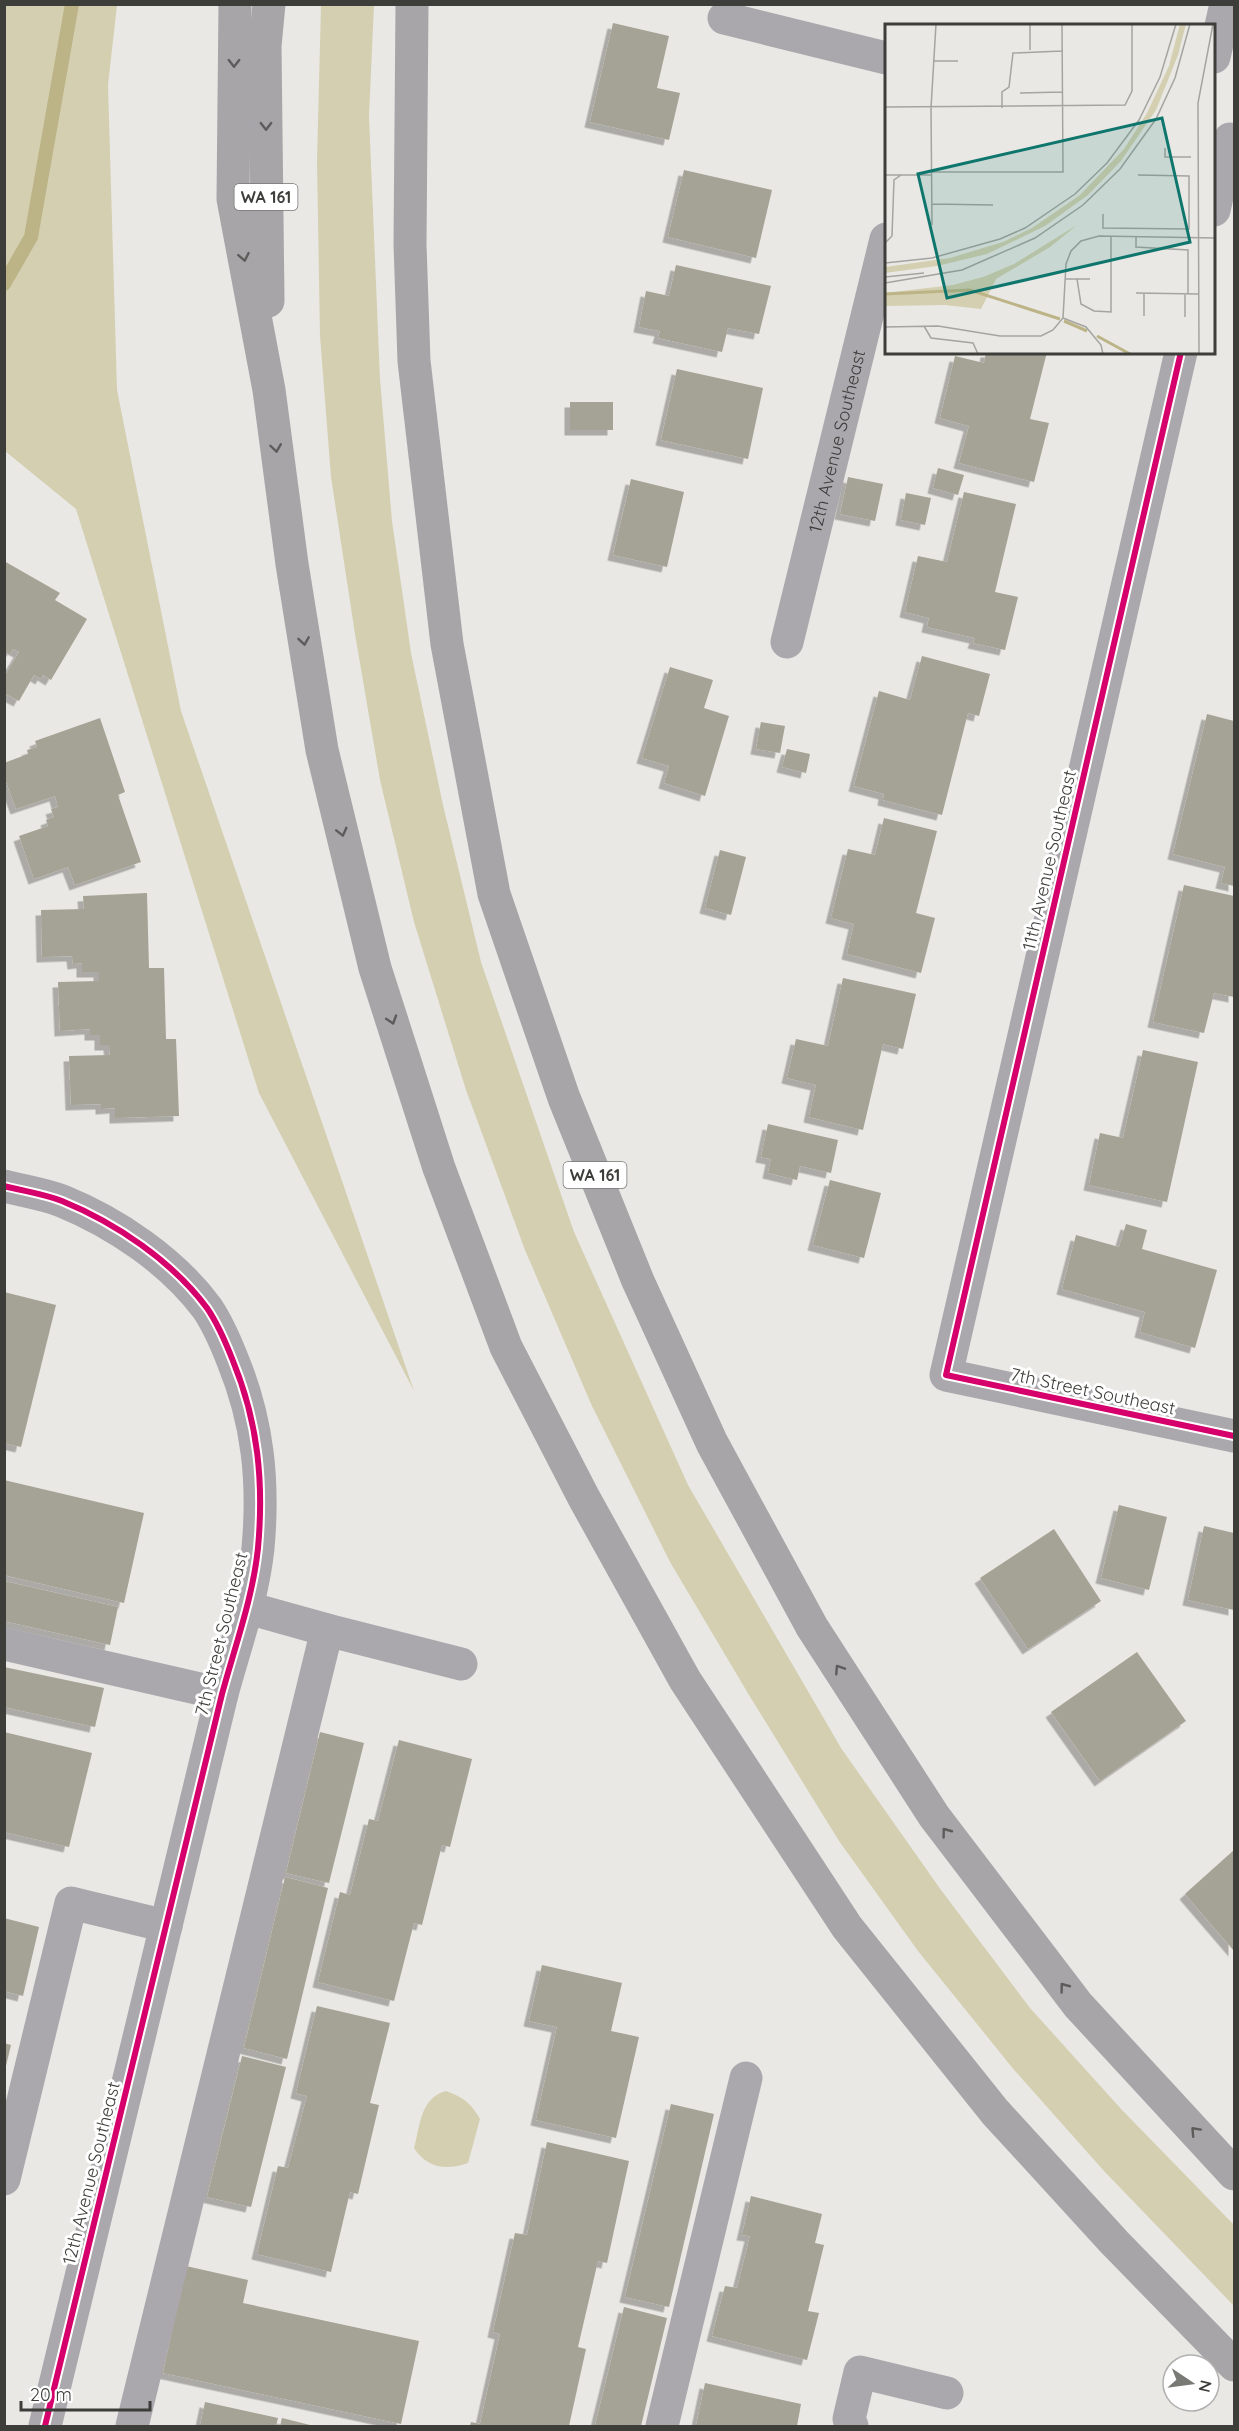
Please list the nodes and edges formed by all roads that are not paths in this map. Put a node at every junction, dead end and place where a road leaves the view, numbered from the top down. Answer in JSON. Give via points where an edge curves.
{"nodes":[{"id":1,"x":235,"y":4,"type":"edge"},
{"id":2,"x":269,"y":4,"type":"edge"},
{"id":3,"x":412,"y":4,"type":"edge"},
{"id":4,"x":1226,"y":4,"type":"edge"},
{"id":5,"x":724,"y":18,"type":"dead end"},
{"id":6,"x":1215,"y":53,"type":"edge"},
{"id":7,"x":885,"y":58,"type":"edge"},
{"id":8,"x":1226,"y":138,"type":"edge"},
{"id":9,"x":1215,"y":204,"type":"edge"},
{"id":10,"x":885,"y":243,"type":"edge"},
{"id":11,"x":1181,"y":354,"type":"edge"},
{"id":12,"x":269,"y":390,"type":"junction"},
{"id":13,"x":787,"y":642,"type":"dead end"},
{"id":14,"x":4,"y":1186,"type":"edge"},
{"id":15,"x":946,"y":1375,"type":"joint"},
{"id":16,"x":1234,"y":1436,"type":"edge"},
{"id":17,"x":245,"y":1607,"type":"junction"},
{"id":18,"x":327,"y":1630,"type":"junction"},
{"id":19,"x":4,"y":1644,"type":"edge"},
{"id":20,"x":460,"y":1664,"type":"dead end"},
{"id":21,"x":222,"y":1694,"type":"junction"},
{"id":22,"x":166,"y":1926,"type":"junction"},
{"id":23,"x":746,"y":2078,"type":"dead end"},
{"id":24,"x":1234,"y":2174,"type":"edge"},
{"id":25,"x":4,"y":2179,"type":"edge"},
{"id":26,"x":1234,"y":2365,"type":"edge"},
{"id":27,"x":947,"y":2393,"type":"dead end"},
{"id":28,"x":848,"y":2424,"type":"edge"},
{"id":29,"x":45,"y":2427,"type":"edge"},
{"id":30,"x":132,"y":2427,"type":"edge"},
{"id":31,"x":662,"y":2427,"type":"edge"}],
"edges":[{"from":1,"to":12,"type":"highway","one_way":true,"via":[[233,199]]},
{"from":2,"to":12,"type":"highway","number":"WA 161","one_way":true,"via":[[265,46]]},
{"from":24,"to":3,"type":"highway","number":"WA 161","one_way":true,"via":[[1078,2005],[934,1816],[812,1627],[712,1443],[638,1281],[564,1098],[494,894],[447,644],[414,361],[410,244]]},
{"from":4,"to":6,"type":"street"},
{"from":5,"to":7,"type":"street"},
{"from":8,"to":9,"type":"street"},
{"from":10,"to":13,"type":"street","name":"12th Avenue Southeast"},
{"from":11,"to":15,"type":"street","name":"11th Avenue Southeast"},
{"from":12,"to":26,"type":"highway","number":"WA 161","one_way":true,"via":[[291,564],[322,750],[375,968],[440,1168],[506,1347],[685,1680],[847,1927],[995,2112]]},
{"from":14,"to":17,"type":"street","name":"7th Street Southeast","via":[[60,1200],[102,1221],[144,1247],[207,1308],[246,1391],[259,1452],[258,1550]]},
{"from":15,"to":16,"type":"street","name":"7th Street Southeast"},
{"from":17,"to":18,"type":"street"},
{"from":17,"to":21,"type":"street","name":"7th Street Southeast"},
{"from":18,"to":20,"type":"street"},
{"from":18,"to":30,"type":"street"},
{"from":19,"to":21,"type":"street"},
{"from":21,"to":22,"type":"street","name":"7th Street Southeast"},
{"from":22,"to":25,"type":"street","via":[[71,1903]]},
{"from":22,"to":29,"type":"street","name":"12th Avenue Southeast"},
{"from":23,"to":31,"type":"street"},
{"from":27,"to":28,"type":"street","via":[[860,2372]]}]}
